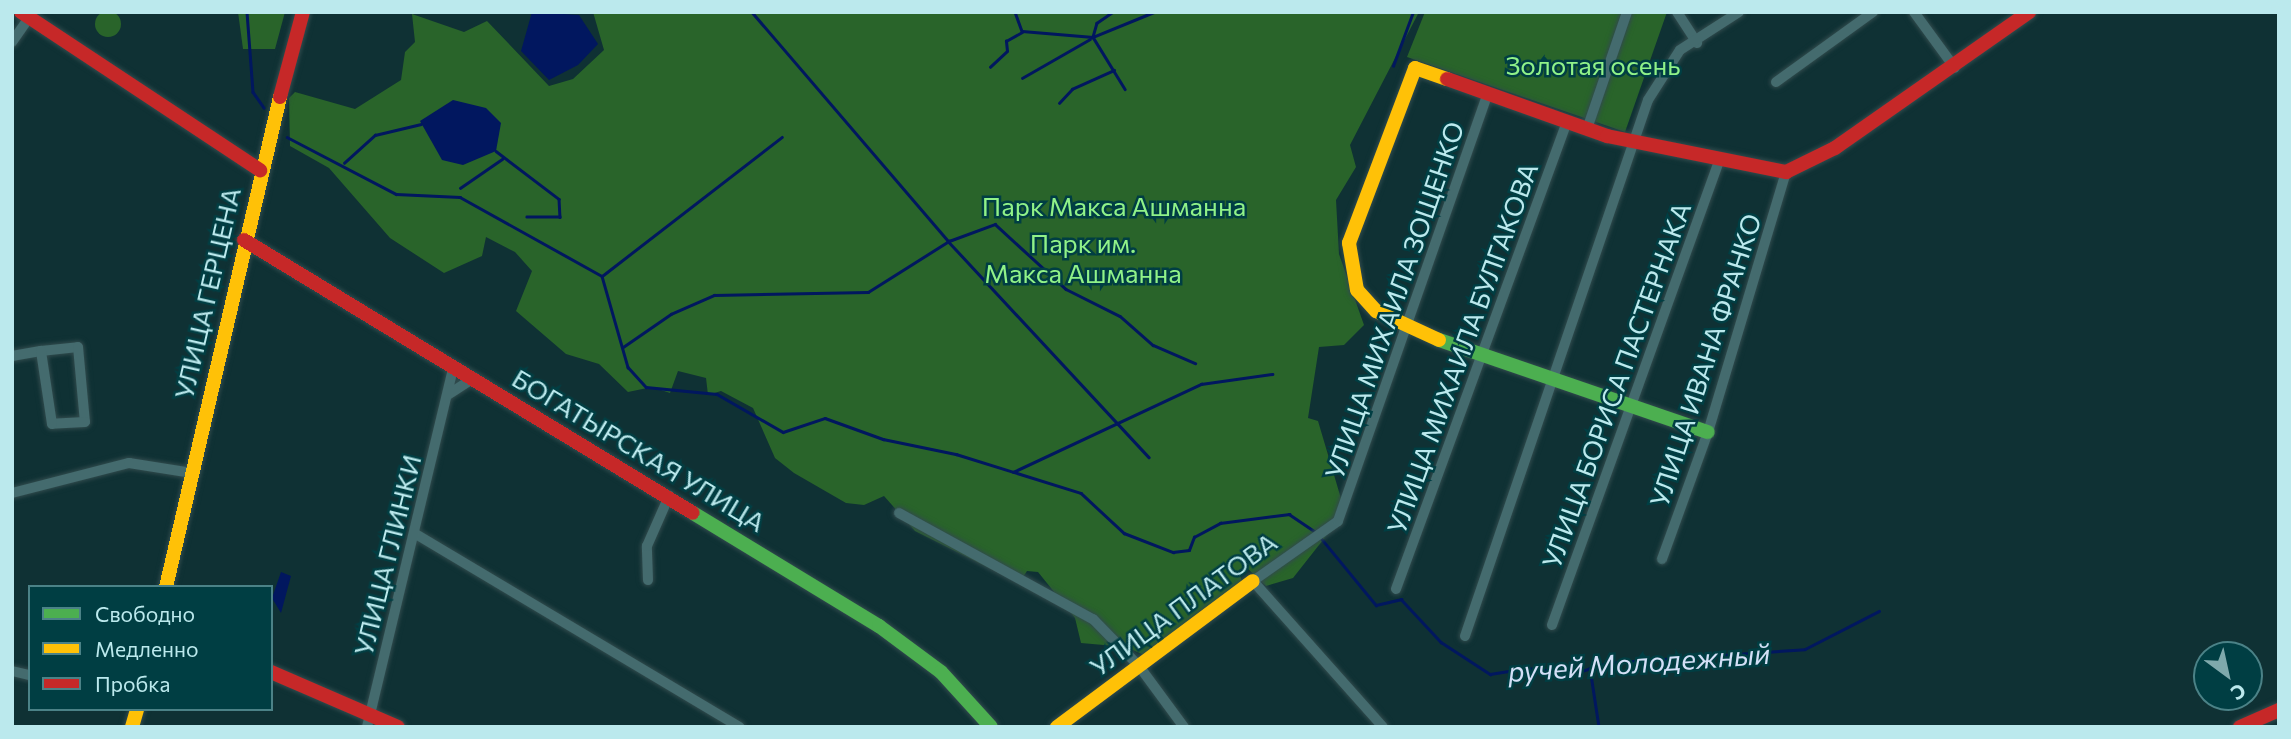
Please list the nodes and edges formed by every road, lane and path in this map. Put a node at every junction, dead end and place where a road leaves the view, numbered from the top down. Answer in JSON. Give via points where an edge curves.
{"nodes":[{"id":1,"x":303,"y":12,"type":"edge"},
{"id":2,"x":1627,"y":12,"type":"edge"},
{"id":3,"x":1677,"y":12,"type":"edge"},
{"id":4,"x":1739,"y":12,"type":"edge"},
{"id":5,"x":1873,"y":12,"type":"edge"},
{"id":6,"x":1914,"y":12,"type":"edge"},
{"id":7,"x":2029,"y":12,"type":"edge"},
{"id":8,"x":25,"y":15,"type":"edge"},
{"id":9,"x":12,"y":42,"type":"edge"},
{"id":10,"x":1697,"y":43,"type":"junction"},
{"id":11,"x":1955,"y":68,"type":"junction"},
{"id":12,"x":1776,"y":82,"type":"dead end"},
{"id":13,"x":1488,"y":92,"type":"junction"},
{"id":14,"x":1567,"y":121,"type":"junction"},
{"id":15,"x":1587,"y":129,"type":"junction"},
{"id":16,"x":1639,"y":139,"type":"junction"},
{"id":17,"x":1720,"y":159,"type":"junction"},
{"id":18,"x":260,"y":170,"type":"junction"},
{"id":19,"x":1786,"y":172,"type":"junction"},
{"id":20,"x":244,"y":240,"type":"junction"},
{"id":21,"x":1407,"y":329,"type":"junction"},
{"id":22,"x":41,"y":351,"type":"junction"},
{"id":23,"x":1482,"y":352,"type":"junction"},
{"id":24,"x":12,"y":356,"type":"edge"},
{"id":25,"x":454,"y":366,"type":"junction"},
{"id":26,"x":474,"y":378,"type":"junction"},
{"id":27,"x":1555,"y":378,"type":"junction"},
{"id":28,"x":449,"y":394,"type":"junction"},
{"id":29,"x":1631,"y":405,"type":"junction"},
{"id":30,"x":1708,"y":432,"type":"junction"},
{"id":31,"x":192,"y":473,"type":"junction"},
{"id":32,"x":12,"y":493,"type":"edge"},
{"id":33,"x":669,"y":496,"type":"junction"},
{"id":34,"x":899,"y":513,"type":"dead end"},
{"id":35,"x":1338,"y":522,"type":"joint"},
{"id":36,"x":414,"y":533,"type":"junction"},
{"id":37,"x":1662,"y":559,"type":"dead end"},
{"id":38,"x":648,"y":580,"type":"dead end"},
{"id":39,"x":1253,"y":581,"type":"junction"},
{"id":40,"x":166,"y":585,"type":"edge"},
{"id":41,"x":1396,"y":589,"type":"dead end"},
{"id":42,"x":1552,"y":625,"type":"dead end"},
{"id":43,"x":1465,"y":636,"type":"dead end"},
{"id":44,"x":1139,"y":666,"type":"junction"},
{"id":45,"x":273,"y":673,"type":"edge"},
{"id":46,"x":2279,"y":710,"type":"edge"},
{"id":47,"x":369,"y":720,"type":"edge"},
{"id":48,"x":398,"y":727,"type":"edge"},
{"id":49,"x":740,"y":727,"type":"edge"},
{"id":50,"x":991,"y":727,"type":"edge"},
{"id":51,"x":1058,"y":727,"type":"edge"},
{"id":52,"x":1184,"y":727,"type":"edge"},
{"id":53,"x":1383,"y":727,"type":"edge"},
{"id":54,"x":2240,"y":727,"type":"edge"}],
"edges":[{"from":1,"to":18,"type":"street","name":"УЛИЦА ГЕРЦЕНА"},
{"from":2,"to":15,"type":"street"},
{"from":3,"to":10,"type":"street"},
{"from":4,"to":10,"type":"street"},
{"from":5,"to":12,"type":"street"},
{"from":6,"to":11,"type":"street"},
{"from":7,"to":11,"type":"street"},
{"from":8,"to":9,"type":"street"},
{"from":8,"to":18,"type":"street"},
{"from":10,"to":16,"type":"street","via":[[1680,50],[1648,100]]},
{"from":11,"to":19,"type":"street","via":[[1818,160]]},
{"from":13,"to":14,"type":"street"},
{"from":13,"to":21,"type":"street","name":"УЛИЦА МИХАИЛА ЗОЩЕНКО"},
{"from":13,"to":21,"type":"street","via":[[1415,68],[1349,243],[1357,290],[1376,311]]},
{"from":14,"to":15,"type":"street"},
{"from":14,"to":23,"type":"street","name":"УЛИЦА МИХАИЛА БУЛГАКОВА"},
{"from":15,"to":16,"type":"street"},
{"from":16,"to":17,"type":"street"},
{"from":16,"to":27,"type":"street"},
{"from":17,"to":19,"type":"street"},
{"from":17,"to":29,"type":"street","name":"УЛИЦА БОРИСА ПАСТЕРНАКА"},
{"from":18,"to":20,"type":"street","name":"УЛИЦА ГЕРЦЕНА"},
{"from":19,"to":30,"type":"street","name":"УЛИЦА ИВАНА ФРАНКО"},
{"from":20,"to":25,"type":"street","name":"БОГАТЫРСКАЯ УЛИЦА"},
{"from":20,"to":31,"type":"street","name":"УЛИЦА ГЕРЦЕНА"},
{"from":21,"to":23,"type":"street"},
{"from":21,"to":35,"type":"street","name":"УЛИЦА МИХАИЛА ЗОЩЕНКО"},
{"from":22,"to":22,"type":"street","via":[[52,424],[85,422],[78,347]]},
{"from":22,"to":24,"type":"street"},
{"from":23,"to":27,"type":"street"},
{"from":23,"to":41,"type":"street","name":"УЛИЦА МИХАИЛА БУЛГАКОВА"},
{"from":25,"to":26,"type":"street","name":"БОГАТЫРСКАЯ УЛИЦА"},
{"from":25,"to":28,"type":"street","name":"УЛИЦА ГЛИНКИ"},
{"from":26,"to":28,"type":"street"},
{"from":26,"to":33,"type":"street","name":"БОГАТЫРСКАЯ УЛИЦА"},
{"from":27,"to":29,"type":"street"},
{"from":27,"to":43,"type":"street"},
{"from":28,"to":36,"type":"street","name":"УЛИЦА ГЛИНКИ"},
{"from":29,"to":30,"type":"street"},
{"from":29,"to":42,"type":"street","name":"УЛИЦА БОРИСА ПАСТЕРНАКА"},
{"from":30,"to":37,"type":"street","name":"УЛИЦА ИВАНА ФРАНКО"},
{"from":31,"to":32,"type":"street","via":[[129,463]]},
{"from":31,"to":40,"type":"street","name":"УЛИЦА ГЕРЦЕНА"},
{"from":33,"to":38,"type":"street","via":[[647,546]]},
{"from":33,"to":50,"type":"street","name":"БОГАТЫРСКАЯ УЛИЦА","via":[[923,657]]},
{"from":34,"to":44,"type":"street","via":[[1093,619]]},
{"from":35,"to":39,"type":"street","name":"УЛИЦА ПЛАТОВА"},
{"from":36,"to":47,"type":"street","name":"УЛИЦА ГЛИНКИ"},
{"from":36,"to":49,"type":"street"},
{"from":39,"to":44,"type":"street","name":"УЛИЦА ПЛАТОВА"},
{"from":39,"to":53,"type":"street"},
{"from":44,"to":51,"type":"street","name":"УЛИЦА ПЛАТОВА"},
{"from":44,"to":52,"type":"street"},
{"from":45,"to":47,"type":"street"},
{"from":46,"to":54,"type":"street"},
{"from":47,"to":48,"type":"street"}]}
